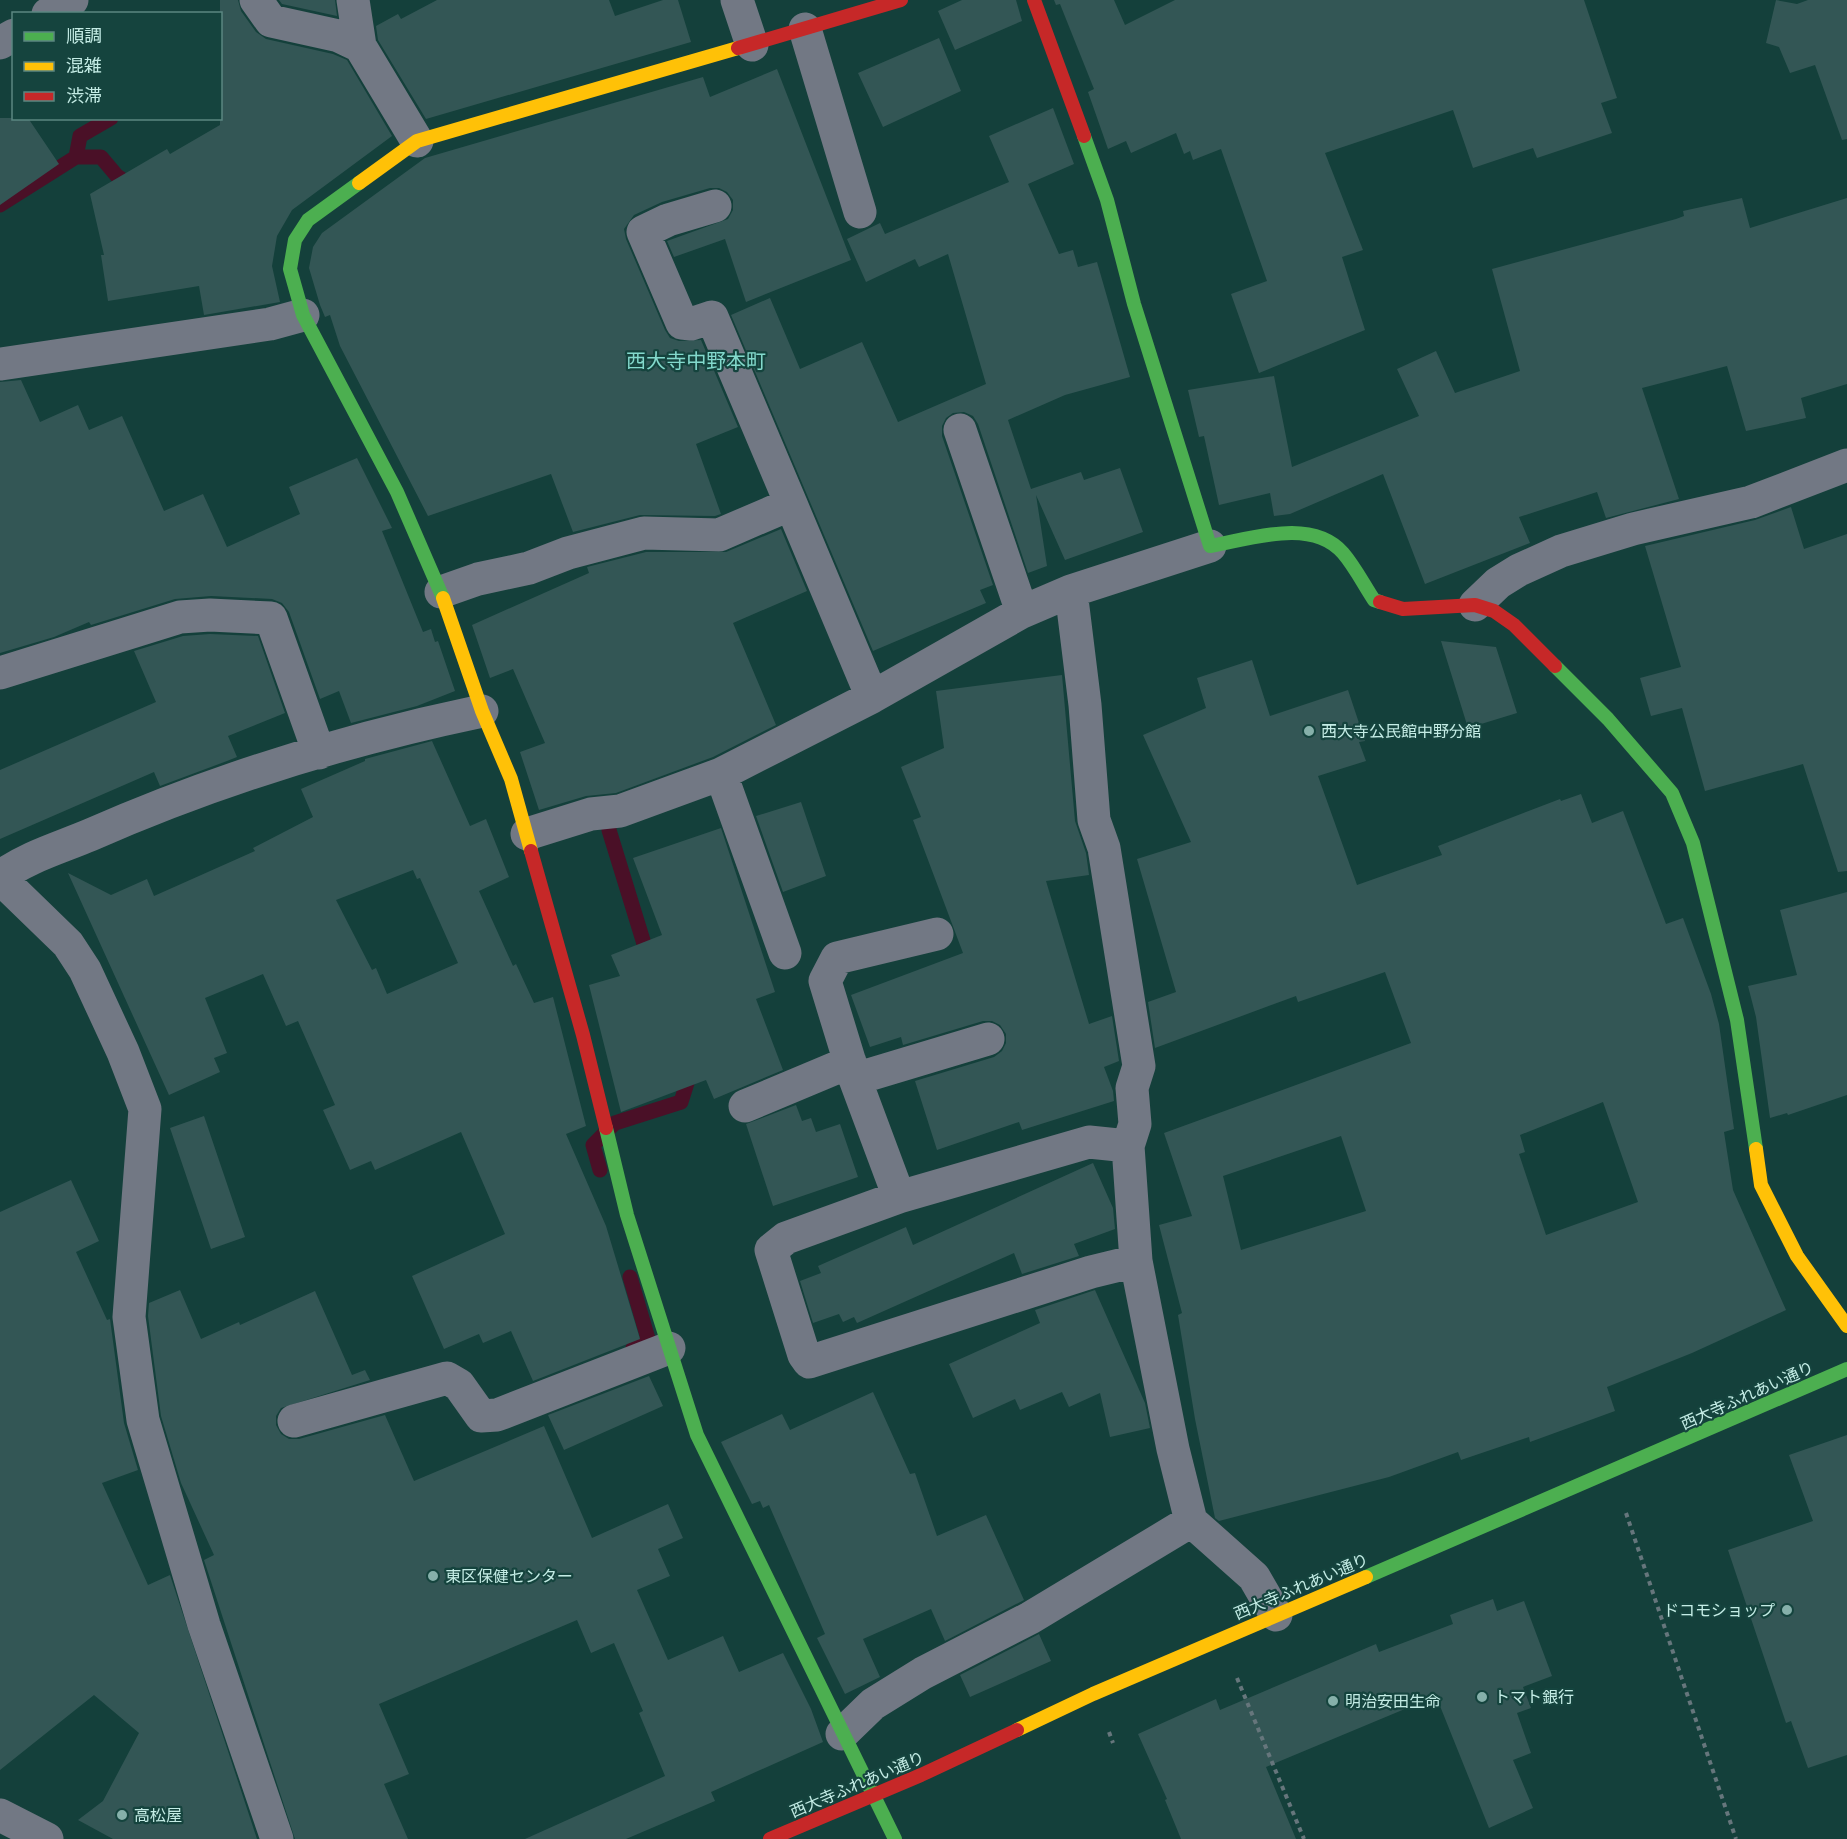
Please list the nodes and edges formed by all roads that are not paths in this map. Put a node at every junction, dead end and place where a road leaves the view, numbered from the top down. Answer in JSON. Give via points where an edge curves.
{"nodes":[{"id":1,"x":72,"y":0,"type":"edge"},
{"id":2,"x":256,"y":0,"type":"edge"},
{"id":3,"x":353,"y":0,"type":"edge"},
{"id":4,"x":737,"y":0,"type":"edge"},
{"id":5,"x":901,"y":0,"type":"edge"},
{"id":6,"x":1034,"y":0,"type":"edge"},
{"id":7,"x":51,"y":12,"type":"edge"},
{"id":8,"x":805,"y":29,"type":"junction"},
{"id":9,"x":752,"y":45,"type":"junction"},
{"id":10,"x":360,"y":46,"type":"junction"},
{"id":11,"x":417,"y":141,"type":"junction"},
{"id":12,"x":715,"y":206,"type":"dead end"},
{"id":13,"x":860,"y":212,"type":"dead end"},
{"id":14,"x":303,"y":315,"type":"junction"},
{"id":15,"x":1,"y":364,"type":"edge"},
{"id":16,"x":960,"y":430,"type":"dead end"},
{"id":17,"x":1847,"y":465,"type":"edge"},
{"id":18,"x":791,"y":504,"type":"junction"},
{"id":19,"x":1210,"y":546,"type":"junction"},
{"id":20,"x":1071,"y":591,"type":"junction"},
{"id":21,"x":441,"y":592,"type":"junction"},
{"id":22,"x":1475,"y":605,"type":"junction"},
{"id":23,"x":1022,"y":612,"type":"junction"},
{"id":24,"x":0,"y":673,"type":"edge"},
{"id":25,"x":872,"y":697,"type":"junction"},
{"id":26,"x":482,"y":711,"type":"junction"},
{"id":27,"x":319,"y":753,"type":"junction"},
{"id":28,"x":721,"y":774,"type":"junction"},
{"id":29,"x":527,"y":834,"type":"junction"},
{"id":30,"x":0,"y":878,"type":"edge"},
{"id":31,"x":937,"y":934,"type":"dead end"},
{"id":32,"x":785,"y":953,"type":"dead end"},
{"id":33,"x":988,"y":1039,"type":"dead end"},
{"id":34,"x":853,"y":1071,"type":"junction"},
{"id":35,"x":744,"y":1106,"type":"dead end"},
{"id":36,"x":1128,"y":1146,"type":"junction"},
{"id":37,"x":899,"y":1197,"type":"junction"},
{"id":38,"x":1136,"y":1261,"type":"junction"},
{"id":39,"x":1847,"y":1326,"type":"edge"},
{"id":40,"x":669,"y":1348,"type":"junction"},
{"id":41,"x":1847,"y":1369,"type":"edge"},
{"id":42,"x":294,"y":1420,"type":"dead end"},
{"id":43,"x":1191,"y":1521,"type":"junction"},
{"id":44,"x":1276,"y":1615,"type":"junction"},
{"id":45,"x":842,"y":1734,"type":"junction"},
{"id":46,"x":873,"y":1796,"type":"junction"},
{"id":47,"x":0,"y":1815,"type":"edge"},
{"id":48,"x":47,"y":1839,"type":"edge"},
{"id":49,"x":277,"y":1839,"type":"edge"},
{"id":50,"x":770,"y":1839,"type":"edge"},
{"id":51,"x":895,"y":1839,"type":"edge"}],
"edges":[{"from":1,"to":7,"type":"street"},
{"from":2,"to":10,"type":"street","via":[[271,21],[339,36]]},
{"from":3,"to":10,"type":"street"},
{"from":4,"to":9,"type":"street"},
{"from":5,"to":8,"type":"street"},
{"from":6,"to":19,"type":"street","via":[[1107,200],[1134,304]]},
{"from":8,"to":9,"type":"street"},
{"from":8,"to":13,"type":"street"},
{"from":9,"to":11,"type":"street"},
{"from":10,"to":11,"type":"street"},
{"from":11,"to":14,"type":"street","via":[[308,220],[295,240],[290,269]]},
{"from":12,"to":18,"type":"street","via":[[643,232],[682,323],[712,317]]},
{"from":14,"to":15,"type":"street","via":[[270,324]]},
{"from":14,"to":21,"type":"street","via":[[397,492]]},
{"from":16,"to":23,"type":"street"},
{"from":17,"to":22,"type":"street","via":[[1751,502],[1633,529],[1561,551],[1498,583]]},
{"from":18,"to":21,"type":"street","via":[[719,535],[644,533]]},
{"from":18,"to":25,"type":"street"},
{"from":19,"to":20,"type":"street"},
{"from":19,"to":22,"type":"street","via":[[1289,533],[1321,536],[1342,552],[1374,600],[1403,609]]},
{"from":20,"to":23,"type":"street"},
{"from":20,"to":36,"type":"street","via":[[1094,820],[1108,869],[1139,1066],[1132,1089],[1134,1124]]},
{"from":21,"to":26,"type":"street"},
{"from":22,"to":39,"type":"street","via":[[1494,611],[1514,625],[1608,719],[1672,793],[1693,843],[1737,1020],[1761,1185],[1797,1256]]},
{"from":23,"to":25,"type":"street"},
{"from":24,"to":27,"type":"street","via":[[180,617],[271,618]]},
{"from":25,"to":28,"type":"street"},
{"from":26,"to":27,"type":"street","via":[[414,725]]},
{"from":26,"to":29,"type":"street","via":[[511,779]]},
{"from":27,"to":30,"type":"street","via":[[149,809],[21,862]]},
{"from":28,"to":29,"type":"street","via":[[620,811],[591,814]]},
{"from":28,"to":32,"type":"street"},
{"from":29,"to":40,"type":"street","via":[[583,1035],[627,1215]]},
{"from":30,"to":49,"type":"street","via":[[68,944],[85,970],[145,1109],[129,1317],[143,1420],[204,1625]]},
{"from":31,"to":34,"type":"street","via":[[837,958],[825,981]]},
{"from":33,"to":34,"type":"street"},
{"from":34,"to":35,"type":"street"},
{"from":34,"to":37,"type":"street"},
{"from":36,"to":37,"type":"street","via":[[1089,1143]]},
{"from":36,"to":38,"type":"street"},
{"from":37,"to":38,"type":"street","via":[[786,1238],[771,1250],[809,1362]]},
{"from":38,"to":43,"type":"street"},
{"from":40,"to":42,"type":"street","via":[[497,1414],[482,1416],[459,1385],[447,1378]]},
{"from":40,"to":45,"type":"street","via":[[697,1435]]},
{"from":41,"to":44,"type":"street","name":"西大寺ふれあい通り"},
{"from":43,"to":44,"type":"street","via":[[1254,1577]]},
{"from":43,"to":45,"type":"street","via":[[1029,1618],[913,1679],[873,1704]]},
{"from":44,"to":46,"type":"street","name":"西大寺ふれあい通り"},
{"from":45,"to":46,"type":"street"},
{"from":46,"to":50,"type":"street","name":"西大寺ふれあい通り"},
{"from":46,"to":51,"type":"street"},
{"from":47,"to":48,"type":"street"}]}
